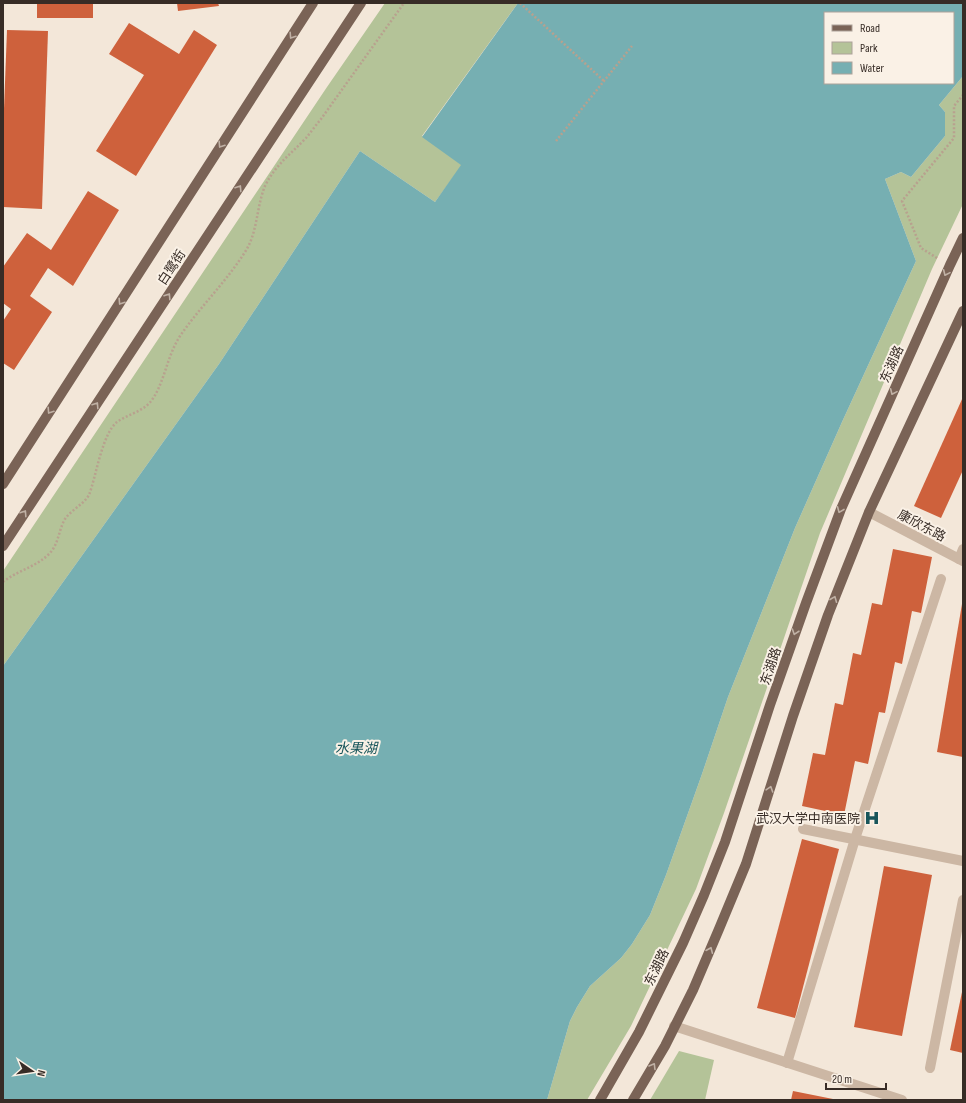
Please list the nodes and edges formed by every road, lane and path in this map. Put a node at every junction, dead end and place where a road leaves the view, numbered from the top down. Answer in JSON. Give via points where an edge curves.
{"nodes":[{"id":1,"x":313,"y":3,"type":"edge"},
{"id":2,"x":361,"y":3,"type":"edge"},
{"id":3,"x":404,"y":3,"type":"edge"},
{"id":4,"x":520,"y":3,"type":"edge"},
{"id":5,"x":632,"y":46,"type":"dead end"},
{"id":6,"x":604,"y":81,"type":"junction"},
{"id":7,"x":963,"y":95,"type":"edge"},
{"id":8,"x":556,"y":141,"type":"dead end"},
{"id":9,"x":963,"y":238,"type":"edge"},
{"id":10,"x":950,"y":265,"type":"junction"},
{"id":11,"x":963,"y":311,"type":"edge"},
{"id":12,"x":3,"y":484,"type":"edge"},
{"id":13,"x":869,"y":512,"type":"junction"},
{"id":14,"x":3,"y":546,"type":"edge"},
{"id":15,"x":963,"y":548,"type":"edge"},
{"id":16,"x":961,"y":560,"type":"edge"},
{"id":17,"x":941,"y":579,"type":"dead end"},
{"id":18,"x":3,"y":582,"type":"edge"},
{"id":19,"x":803,"y":829,"type":"dead end"},
{"id":20,"x":855,"y":839,"type":"junction"},
{"id":21,"x":963,"y":861,"type":"edge"},
{"id":22,"x":963,"y":900,"type":"edge"},
{"id":23,"x":674,"y":1026,"type":"junction"},
{"id":24,"x":787,"y":1063,"type":"junction"},
{"id":25,"x":930,"y":1068,"type":"dead end"},
{"id":26,"x":600,"y":1100,"type":"edge"},
{"id":27,"x":633,"y":1100,"type":"edge"},
{"id":28,"x":902,"y":1100,"type":"edge"}],
"edges":[{"from":1,"to":12,"type":"main road","name":"白鹭街","one_way":true},
{"from":14,"to":2,"type":"main road","name":"白鹭街","one_way":true},
{"from":3,"to":18,"type":"path","via":[[321,119],[276,167],[265,188],[250,244],[179,338],[152,400],[147,406],[117,422],[110,431],[89,495],[66,518],[56,545],[40,561]]},
{"from":4,"to":6,"type":"path"},
{"from":5,"to":6,"type":"path"},
{"from":6,"to":8,"type":"path"},
{"from":7,"to":10,"type":"path","via":[[954,106],[954,138],[902,201],[921,248]]},
{"from":9,"to":10,"type":"main road","name":"东湖路"},
{"from":10,"to":26,"type":"main road","name":"东湖路","one_way":true,"via":[[841,509],[795,632],[725,842],[704,895],[639,1032]]},
{"from":11,"to":13,"type":"main road"},
{"from":13,"to":16,"type":"street","name":"康欣东路"},
{"from":23,"to":13,"type":"main road","one_way":true,"via":[[693,990],[746,864],[828,615]]},
{"from":15,"to":16,"type":"street"},
{"from":17,"to":20,"type":"street"},
{"from":19,"to":20,"type":"street"},
{"from":20,"to":21,"type":"street"},
{"from":20,"to":24,"type":"street"},
{"from":22,"to":25,"type":"street"},
{"from":23,"to":24,"type":"street"},
{"from":27,"to":23,"type":"main road","one_way":true},
{"from":24,"to":28,"type":"street"}]}
